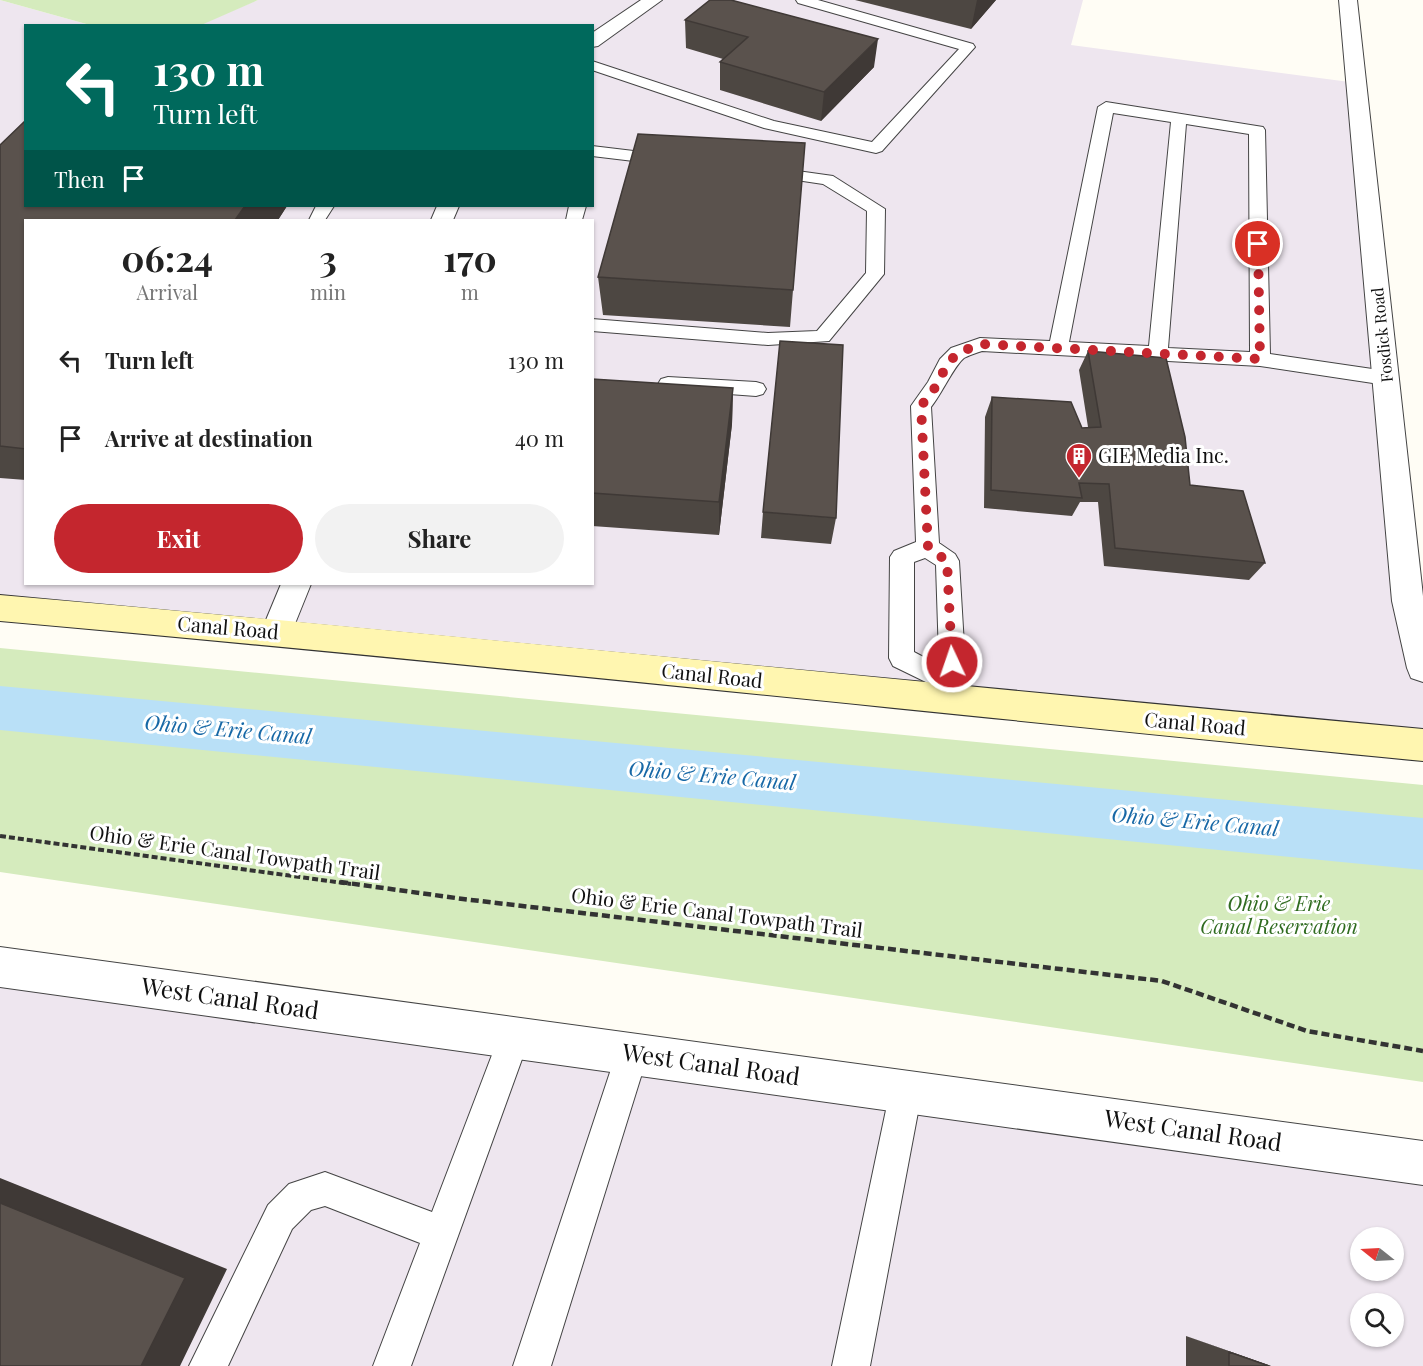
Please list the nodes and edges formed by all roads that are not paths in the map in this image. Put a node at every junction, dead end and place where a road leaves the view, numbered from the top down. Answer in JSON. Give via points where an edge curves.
{"nodes":[{"id":1,"x":653,"y":0,"type":"edge"},
{"id":2,"x":803,"y":0,"type":"edge"},
{"id":3,"x":1348,"y":0,"type":"edge"},
{"id":4,"x":594,"y":41,"type":"edge"},
{"id":5,"x":594,"y":66,"type":"edge"},
{"id":6,"x":1179,"y":119,"type":"junction"},
{"id":7,"x":594,"y":153,"type":"edge"},
{"id":8,"x":687,"y":162,"type":"edge"},
{"id":9,"x":757,"y":171,"type":"edge"},
{"id":10,"x":594,"y":325,"type":"edge"},
{"id":11,"x":1058,"y":348,"type":"junction"},
{"id":12,"x":1158,"y":353,"type":"junction"},
{"id":13,"x":1260,"y":359,"type":"junction"},
{"id":14,"x":1386,"y":378,"type":"junction"},
{"id":15,"x":651,"y":383,"type":"edge"},
{"id":16,"x":756,"y":389,"type":"dead end"},
{"id":17,"x":928,"y":547,"type":"junction"},
{"id":18,"x":296,"y":585,"type":"edge"},
{"id":19,"x":0,"y":608,"type":"edge"},
{"id":20,"x":277,"y":632,"type":"junction"},
{"id":21,"x":1423,"y":668,"type":"edge"},
{"id":22,"x":932,"y":687,"type":"junction"},
{"id":23,"x":1423,"y":746,"type":"edge"},
{"id":24,"x":0,"y":967,"type":"edge"},
{"id":25,"x":514,"y":1037,"type":"junction"},
{"id":26,"x":632,"y":1054,"type":"junction"},
{"id":27,"x":906,"y":1091,"type":"junction"},
{"id":28,"x":1423,"y":1163,"type":"edge"},
{"id":29,"x":441,"y":1233,"type":"junction"},
{"id":30,"x":208,"y":1366,"type":"edge"},
{"id":31,"x":392,"y":1366,"type":"edge"},
{"id":32,"x":532,"y":1366,"type":"edge"},
{"id":33,"x":851,"y":1366,"type":"edge"}],
"edges":[{"from":1,"to":4,"type":"street"},
{"from":2,"to":5,"type":"lane","via":[[968,47],[876,148],[770,125]]},
{"from":3,"to":14,"type":"street","name":"Fosdick Road"},
{"from":6,"to":11,"type":"lane","via":[[1106,107]]},
{"from":6,"to":12,"type":"lane"},
{"from":6,"to":13,"type":"lane","via":[[1257,130]]},
{"from":7,"to":8,"type":"lane"},
{"from":9,"to":10,"type":"lane","via":[[827,180],[876,209],[875,274],[822,337],[768,339]]},
{"from":11,"to":12,"type":"lane"},
{"from":11,"to":17,"type":"lane","via":[[980,344],[958,353],[947,364],[921,406]]},
{"from":12,"to":13,"type":"lane"},
{"from":13,"to":14,"type":"lane"},
{"from":14,"to":21,"type":"street","name":"Fosdick Road","via":[[1408,601]]},
{"from":15,"to":16,"type":"lane"},
{"from":17,"to":22,"type":"lane","via":[[947,561],[952,662]]},
{"from":17,"to":22,"type":"lane","via":[[903,557],[902,658]]},
{"from":18,"to":20,"type":"street"},
{"from":19,"to":20,"type":"main road","name":"Canal Road"},
{"from":20,"to":22,"type":"main road","name":"Canal Road"},
{"from":22,"to":23,"type":"main road","name":"Canal Road"},
{"from":24,"to":25,"type":"street","name":"West Canal Road"},
{"from":25,"to":26,"type":"street","name":"West Canal Road"},
{"from":25,"to":29,"type":"lane"},
{"from":26,"to":27,"type":"street","name":"West Canal Road"},
{"from":26,"to":32,"type":"lane"},
{"from":27,"to":28,"type":"street","name":"West Canal Road"},
{"from":27,"to":33,"type":"lane"},
{"from":29,"to":30,"type":"lane","via":[[325,1189],[301,1196],[280,1217]]},
{"from":29,"to":31,"type":"lane"}]}
